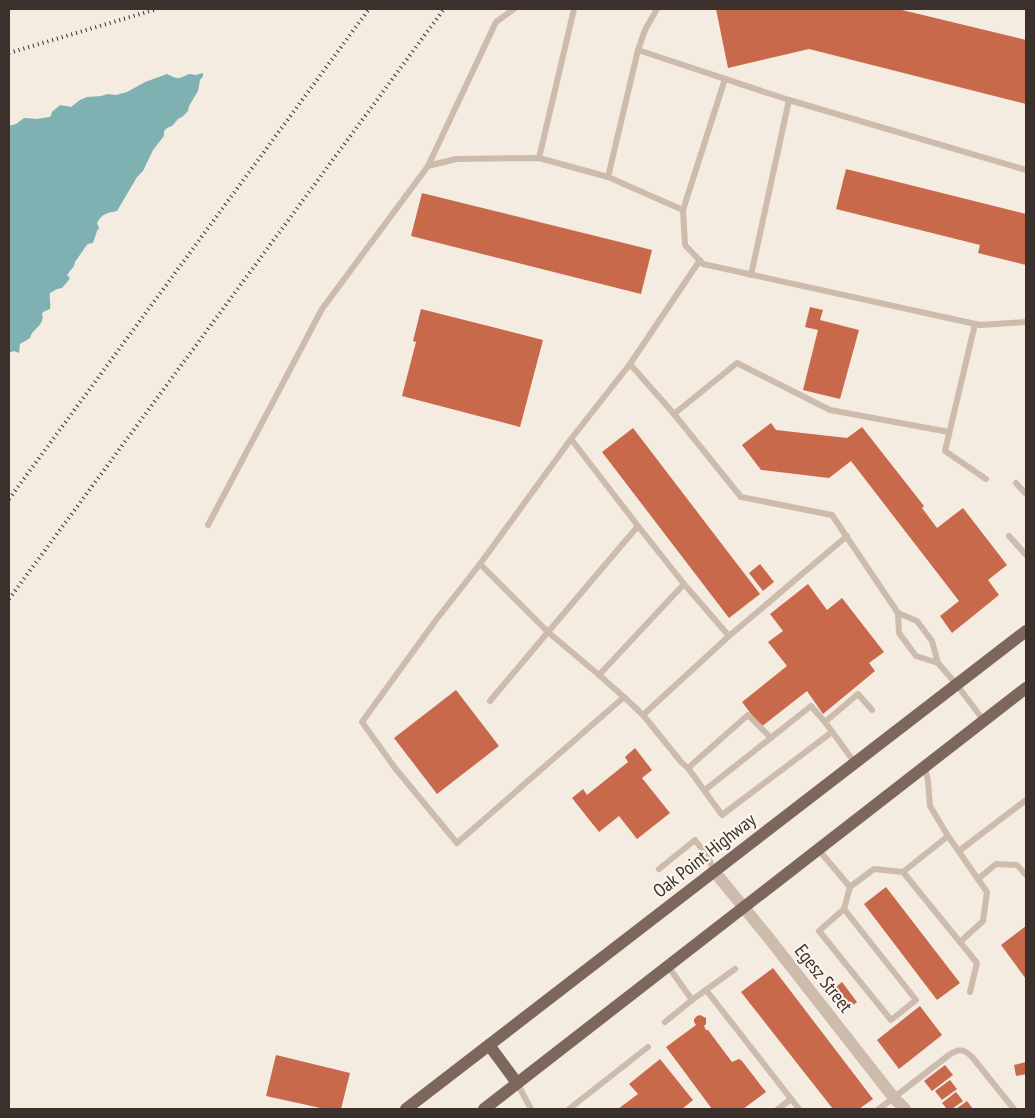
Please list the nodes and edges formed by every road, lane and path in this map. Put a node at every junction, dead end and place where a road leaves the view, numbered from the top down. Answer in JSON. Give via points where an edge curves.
{"nodes":[{"id":1,"x":514,"y":9,"type":"edge"},
{"id":2,"x":574,"y":9,"type":"edge"},
{"id":3,"x":657,"y":9,"type":"edge"},
{"id":4,"x":638,"y":50,"type":"junction"},
{"id":5,"x":725,"y":79,"type":"junction"},
{"id":6,"x":789,"y":100,"type":"junction"},
{"id":7,"x":539,"y":158,"type":"junction"},
{"id":8,"x":428,"y":166,"type":"junction"},
{"id":9,"x":1026,"y":170,"type":"edge"},
{"id":10,"x":608,"y":176,"type":"junction"},
{"id":11,"x":683,"y":210,"type":"junction"},
{"id":12,"x":700,"y":260,"type":"junction"},
{"id":13,"x":751,"y":275,"type":"junction"},
{"id":14,"x":1026,"y":322,"type":"edge"},
{"id":15,"x":975,"y":324,"type":"junction"},
{"id":16,"x":630,"y":364,"type":"junction"},
{"id":17,"x":674,"y":414,"type":"junction"},
{"id":18,"x":950,"y":432,"type":"junction"},
{"id":19,"x":571,"y":439,"type":"junction"},
{"id":20,"x":986,"y":479,"type":"dead end"},
{"id":21,"x":1016,"y":483,"type":"dead end"},
{"id":22,"x":1026,"y":494,"type":"edge"},
{"id":23,"x":208,"y":525,"type":"dead end"},
{"id":24,"x":638,"y":526,"type":"junction"},
{"id":25,"x":846,"y":536,"type":"junction"},
{"id":26,"x":1009,"y":536,"type":"dead end"},
{"id":27,"x":1026,"y":555,"type":"edge"},
{"id":28,"x":480,"y":564,"type":"junction"},
{"id":29,"x":684,"y":584,"type":"junction"},
{"id":30,"x":898,"y":613,"type":"junction"},
{"id":31,"x":1026,"y":631,"type":"edge"},
{"id":32,"x":548,"y":632,"type":"junction"},
{"id":33,"x":729,"y":636,"type":"junction"},
{"id":34,"x":938,"y":662,"type":"junction"},
{"id":35,"x":599,"y":675,"type":"junction"},
{"id":36,"x":957,"y":685,"type":"junction"},
{"id":37,"x":1026,"y":688,"type":"edge"},
{"id":38,"x":624,"y":697,"type":"junction"},
{"id":39,"x":490,"y":701,"type":"dead end"},
{"id":40,"x":872,"y":710,"type":"dead end"},
{"id":41,"x":643,"y":715,"type":"junction"},
{"id":42,"x":984,"y":721,"type":"junction"},
{"id":43,"x":825,"y":722,"type":"junction"},
{"id":44,"x":832,"y":732,"type":"junction"},
{"id":45,"x":771,"y":738,"type":"junction"},
{"id":46,"x":856,"y":763,"type":"junction"},
{"id":47,"x":925,"y":767,"type":"junction"},
{"id":48,"x":688,"y":768,"type":"junction"},
{"id":49,"x":704,"y":790,"type":"junction"},
{"id":50,"x":1026,"y":800,"type":"edge"},
{"id":51,"x":948,"y":836,"type":"junction"},
{"id":52,"x":818,"y":849,"type":"junction"},
{"id":53,"x":959,"y":851,"type":"junction"},
{"id":54,"x":659,"y":869,"type":"dead end"},
{"id":55,"x":714,"y":871,"type":"junction"},
{"id":56,"x":904,"y":872,"type":"junction"},
{"id":57,"x":1026,"y":875,"type":"edge"},
{"id":58,"x":978,"y":879,"type":"junction"},
{"id":59,"x":850,"y":887,"type":"junction"},
{"id":60,"x":744,"y":908,"type":"junction"},
{"id":61,"x":844,"y":909,"type":"junction"},
{"id":62,"x":960,"y":942,"type":"junction"},
{"id":63,"x":668,"y":966,"type":"junction"},
{"id":64,"x":735,"y":969,"type":"dead end"},
{"id":65,"x":706,"y":990,"type":"junction"},
{"id":66,"x":970,"y":992,"type":"dead end"},
{"id":67,"x":692,"y":1000,"type":"junction"},
{"id":68,"x":665,"y":1022,"type":"dead end"},
{"id":69,"x":489,"y":1045,"type":"junction"},
{"id":70,"x":648,"y":1047,"type":"dead end"},
{"id":71,"x":517,"y":1084,"type":"junction"},
{"id":72,"x":894,"y":1098,"type":"junction"},
{"id":73,"x":791,"y":1099,"type":"junction"},
{"id":74,"x":406,"y":1109,"type":"edge"},
{"id":75,"x":484,"y":1109,"type":"edge"},
{"id":76,"x":531,"y":1109,"type":"edge"},
{"id":77,"x":569,"y":1109,"type":"edge"},
{"id":78,"x":778,"y":1109,"type":"edge"},
{"id":79,"x":799,"y":1109,"type":"edge"},
{"id":80,"x":879,"y":1109,"type":"edge"},
{"id":81,"x":905,"y":1109,"type":"edge"},
{"id":82,"x":1014,"y":1109,"type":"edge"}],
"edges":[{"from":1,"to":8,"type":"lane","via":[[496,22]]},
{"from":2,"to":7,"type":"lane"},
{"from":3,"to":4,"type":"lane"},
{"from":4,"to":5,"type":"lane"},
{"from":4,"to":10,"type":"lane"},
{"from":5,"to":6,"type":"lane"},
{"from":5,"to":11,"type":"lane"},
{"from":6,"to":9,"type":"lane"},
{"from":6,"to":13,"type":"lane"},
{"from":7,"to":8,"type":"lane","via":[[456,159]]},
{"from":7,"to":10,"type":"lane"},
{"from":8,"to":23,"type":"lane","via":[[322,310]]},
{"from":10,"to":11,"type":"lane"},
{"from":11,"to":12,"type":"lane","via":[[685,245]]},
{"from":12,"to":13,"type":"lane","via":[[703,264]]},
{"from":12,"to":16,"type":"lane"},
{"from":13,"to":15,"type":"lane"},
{"from":14,"to":15,"type":"lane"},
{"from":15,"to":18,"type":"lane"},
{"from":16,"to":17,"type":"lane"},
{"from":16,"to":19,"type":"lane"},
{"from":17,"to":18,"type":"lane","via":[[737,363],[830,410]]},
{"from":17,"to":25,"type":"lane","via":[[741,496],[832,515]]},
{"from":18,"to":20,"type":"lane","via":[[945,451]]},
{"from":19,"to":24,"type":"lane"},
{"from":19,"to":28,"type":"lane"},
{"from":21,"to":22,"type":"lane"},
{"from":24,"to":29,"type":"lane"},
{"from":24,"to":32,"type":"lane"},
{"from":25,"to":30,"type":"lane"},
{"from":25,"to":33,"type":"lane"},
{"from":26,"to":27,"type":"lane"},
{"from":28,"to":32,"type":"lane"},
{"from":28,"to":38,"type":"lane","via":[[362,722],[457,843]]},
{"from":29,"to":33,"type":"lane"},
{"from":29,"to":35,"type":"lane"},
{"from":30,"to":34,"type":"lane","via":[[917,621],[932,641]]},
{"from":30,"to":34,"type":"lane","via":[[899,633],[916,656]]},
{"from":31,"to":36,"type":"main road","name":"Oak Point Highway"},
{"from":32,"to":35,"type":"lane"},
{"from":32,"to":39,"type":"lane"},
{"from":33,"to":41,"type":"lane"},
{"from":34,"to":36,"type":"lane"},
{"from":35,"to":38,"type":"lane"},
{"from":36,"to":42,"type":"lane"},
{"from":36,"to":46,"type":"main road","name":"Oak Point Highway"},
{"from":37,"to":42,"type":"main road"},
{"from":38,"to":41,"type":"lane"},
{"from":40,"to":43,"type":"lane","via":[[858,694]]},
{"from":41,"to":48,"type":"lane"},
{"from":42,"to":47,"type":"main road"},
{"from":43,"to":44,"type":"lane"},
{"from":43,"to":45,"type":"lane","via":[[811,706]]},
{"from":44,"to":46,"type":"lane"},
{"from":44,"to":49,"type":"lane","via":[[722,814]]},
{"from":45,"to":48,"type":"lane","via":[[748,715]]},
{"from":45,"to":49,"type":"lane"},
{"from":46,"to":55,"type":"main road","name":"Oak Point Highway"},
{"from":47,"to":51,"type":"lane","via":[[930,806]]},
{"from":47,"to":52,"type":"main road"},
{"from":48,"to":49,"type":"lane"},
{"from":50,"to":53,"type":"lane"},
{"from":51,"to":53,"type":"lane"},
{"from":51,"to":56,"type":"lane"},
{"from":52,"to":59,"type":"lane"},
{"from":52,"to":60,"type":"main road"},
{"from":53,"to":58,"type":"lane"},
{"from":54,"to":55,"type":"lane","via":[[695,840]]},
{"from":55,"to":60,"type":"street","name":"Egesz Street"},
{"from":55,"to":69,"type":"main road","name":"Oak Point Highway"},
{"from":56,"to":59,"type":"lane","via":[[874,869]]},
{"from":56,"to":62,"type":"lane"},
{"from":57,"to":58,"type":"lane","via":[[1017,866],[996,864]]},
{"from":58,"to":62,"type":"lane","via":[[987,892],[983,922]]},
{"from":59,"to":61,"type":"lane"},
{"from":60,"to":63,"type":"main road"},
{"from":60,"to":72,"type":"street","name":"Egesz Street"},
{"from":61,"to":61,"type":"lane","via":[[819,931],[891,1020],[916,1000]]},
{"from":62,"to":66,"type":"lane","via":[[977,964]]},
{"from":63,"to":67,"type":"lane"},
{"from":63,"to":71,"type":"main road"},
{"from":64,"to":65,"type":"lane"},
{"from":65,"to":67,"type":"lane"},
{"from":65,"to":73,"type":"lane"},
{"from":67,"to":68,"type":"lane"},
{"from":69,"to":71,"type":"main road"},
{"from":69,"to":74,"type":"main road","name":"Oak Point Highway"},
{"from":70,"to":77,"type":"lane"},
{"from":71,"to":75,"type":"main road"},
{"from":71,"to":76,"type":"lane"},
{"from":72,"to":80,"type":"lane"},
{"from":72,"to":81,"type":"street","name":"Egesz Street"},
{"from":72,"to":82,"type":"lane","via":[[949,1055],[961,1050],[972,1057]]},
{"from":73,"to":78,"type":"lane"},
{"from":73,"to":79,"type":"lane"}]}
